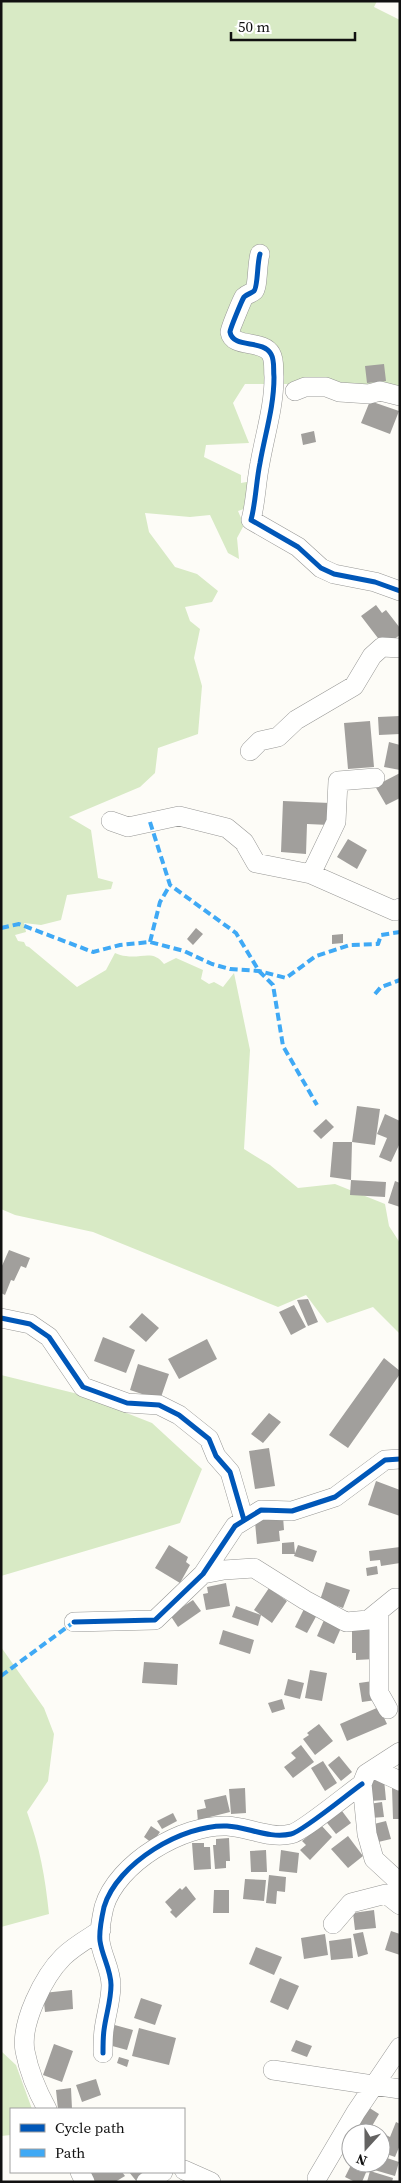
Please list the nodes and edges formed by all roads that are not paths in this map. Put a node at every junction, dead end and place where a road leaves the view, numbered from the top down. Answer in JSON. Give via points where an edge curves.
{"nodes":[{"id":1,"x":260,"y":254,"type":"dead end"},
{"id":2,"x":295,"y":391,"type":"dead end"},
{"id":3,"x":400,"y":396,"type":"edge"},
{"id":4,"x":400,"y":592,"type":"edge"},
{"id":5,"x":400,"y":648,"type":"edge"},
{"id":6,"x":250,"y":751,"type":"dead end"},
{"id":7,"x":375,"y":778,"type":"dead end"},
{"id":8,"x":111,"y":821,"type":"dead end"},
{"id":9,"x":311,"y":874,"type":"junction"},
{"id":10,"x":400,"y":908,"type":"edge"},
{"id":11,"x":1,"y":1318,"type":"edge"},
{"id":12,"x":400,"y":1459,"type":"edge"},
{"id":13,"x":244,"y":1520,"type":"junction"},
{"id":14,"x":203,"y":1574,"type":"junction"},
{"id":15,"x":400,"y":1598,"type":"edge"},
{"id":16,"x":379,"y":1611,"type":"junction"},
{"id":17,"x":74,"y":1622,"type":"dead end"},
{"id":18,"x":388,"y":1709,"type":"dead end"},
{"id":19,"x":400,"y":1752,"type":"edge"},
{"id":20,"x":374,"y":1769,"type":"junction"},
{"id":21,"x":400,"y":1781,"type":"edge"},
{"id":22,"x":362,"y":1784,"type":"junction"},
{"id":23,"x":400,"y":1883,"type":"edge"},
{"id":24,"x":400,"y":1905,"type":"edge"},
{"id":25,"x":333,"y":1924,"type":"dead end"},
{"id":26,"x":101,"y":1930,"type":"junction"},
{"id":27,"x":400,"y":2047,"type":"edge"},
{"id":28,"x":103,"y":2053,"type":"dead end"},
{"id":29,"x":273,"y":2070,"type":"dead end"},
{"id":30,"x":375,"y":2086,"type":"junction"},
{"id":31,"x":400,"y":2089,"type":"edge"},
{"id":32,"x":46,"y":2108,"type":"edge"},
{"id":33,"x":185,"y":2170,"type":"edge"},
{"id":34,"x":161,"y":2173,"type":"edge"},
{"id":35,"x":146,"y":2182,"type":"edge"},
{"id":36,"x":211,"y":2182,"type":"edge"},
{"id":37,"x":317,"y":2182,"type":"edge"}],
"edges":[{"from":1,"to":4,"type":"street","via":[[256,266],[258,283],[254,291],[244,297],[230,324],[232,337],[263,347],[274,360],[274,394],[251,520],[298,547],[321,568]]},
{"from":2,"to":3,"type":"street","via":[[305,387],[326,388],[369,394],[380,391]]},
{"from":5,"to":6,"type":"street","via":[[382,647],[372,656],[354,686],[296,720],[278,737],[260,741]]},
{"from":7,"to":9,"type":"street","via":[[338,781],[336,822]]},
{"from":8,"to":9,"type":"street","via":[[128,827],[179,816],[227,828],[244,842],[256,863]]},
{"from":9,"to":10,"type":"street","via":[[395,911]]},
{"from":11,"to":13,"type":"street","via":[[30,1324],[49,1337],[83,1387],[127,1403],[159,1405],[209,1439],[216,1456],[230,1472]]},
{"from":12,"to":13,"type":"street","via":[[384,1460],[335,1497],[292,1511],[261,1510]]},
{"from":13,"to":14,"type":"street","via":[[235,1526]]},
{"from":14,"to":16,"type":"street","via":[[254,1568],[346,1622],[368,1620]]},
{"from":14,"to":17,"type":"street","via":[[155,1620]]},
{"from":15,"to":16,"type":"street","via":[[395,1598]]},
{"from":16,"to":18,"type":"street","via":[[379,1693]]},
{"from":19,"to":20,"type":"street"},
{"from":20,"to":21,"type":"street"},
{"from":20,"to":22,"type":"street","via":[[366,1774]]},
{"from":22,"to":23,"type":"street","via":[[367,1834],[374,1859]]},
{"from":22,"to":26,"type":"street","via":[[293,1834],[278,1836],[227,1826],[190,1831],[162,1842],[117,1883],[104,1906]]},
{"from":24,"to":25,"type":"street","via":[[386,1894],[351,1903]]},
{"from":26,"to":28,"type":"street","via":[[100,1940],[111,1982]]},
{"from":26,"to":32,"type":"street","via":[[64,1956],[46,1976],[26,2030],[24,2050],[33,2083]]},
{"from":27,"to":30,"type":"street"},
{"from":29,"to":30,"type":"street"},
{"from":30,"to":31,"type":"street"},
{"from":30,"to":37,"type":"street"},
{"from":33,"to":36,"type":"street"},
{"from":34,"to":35,"type":"street"}]}
